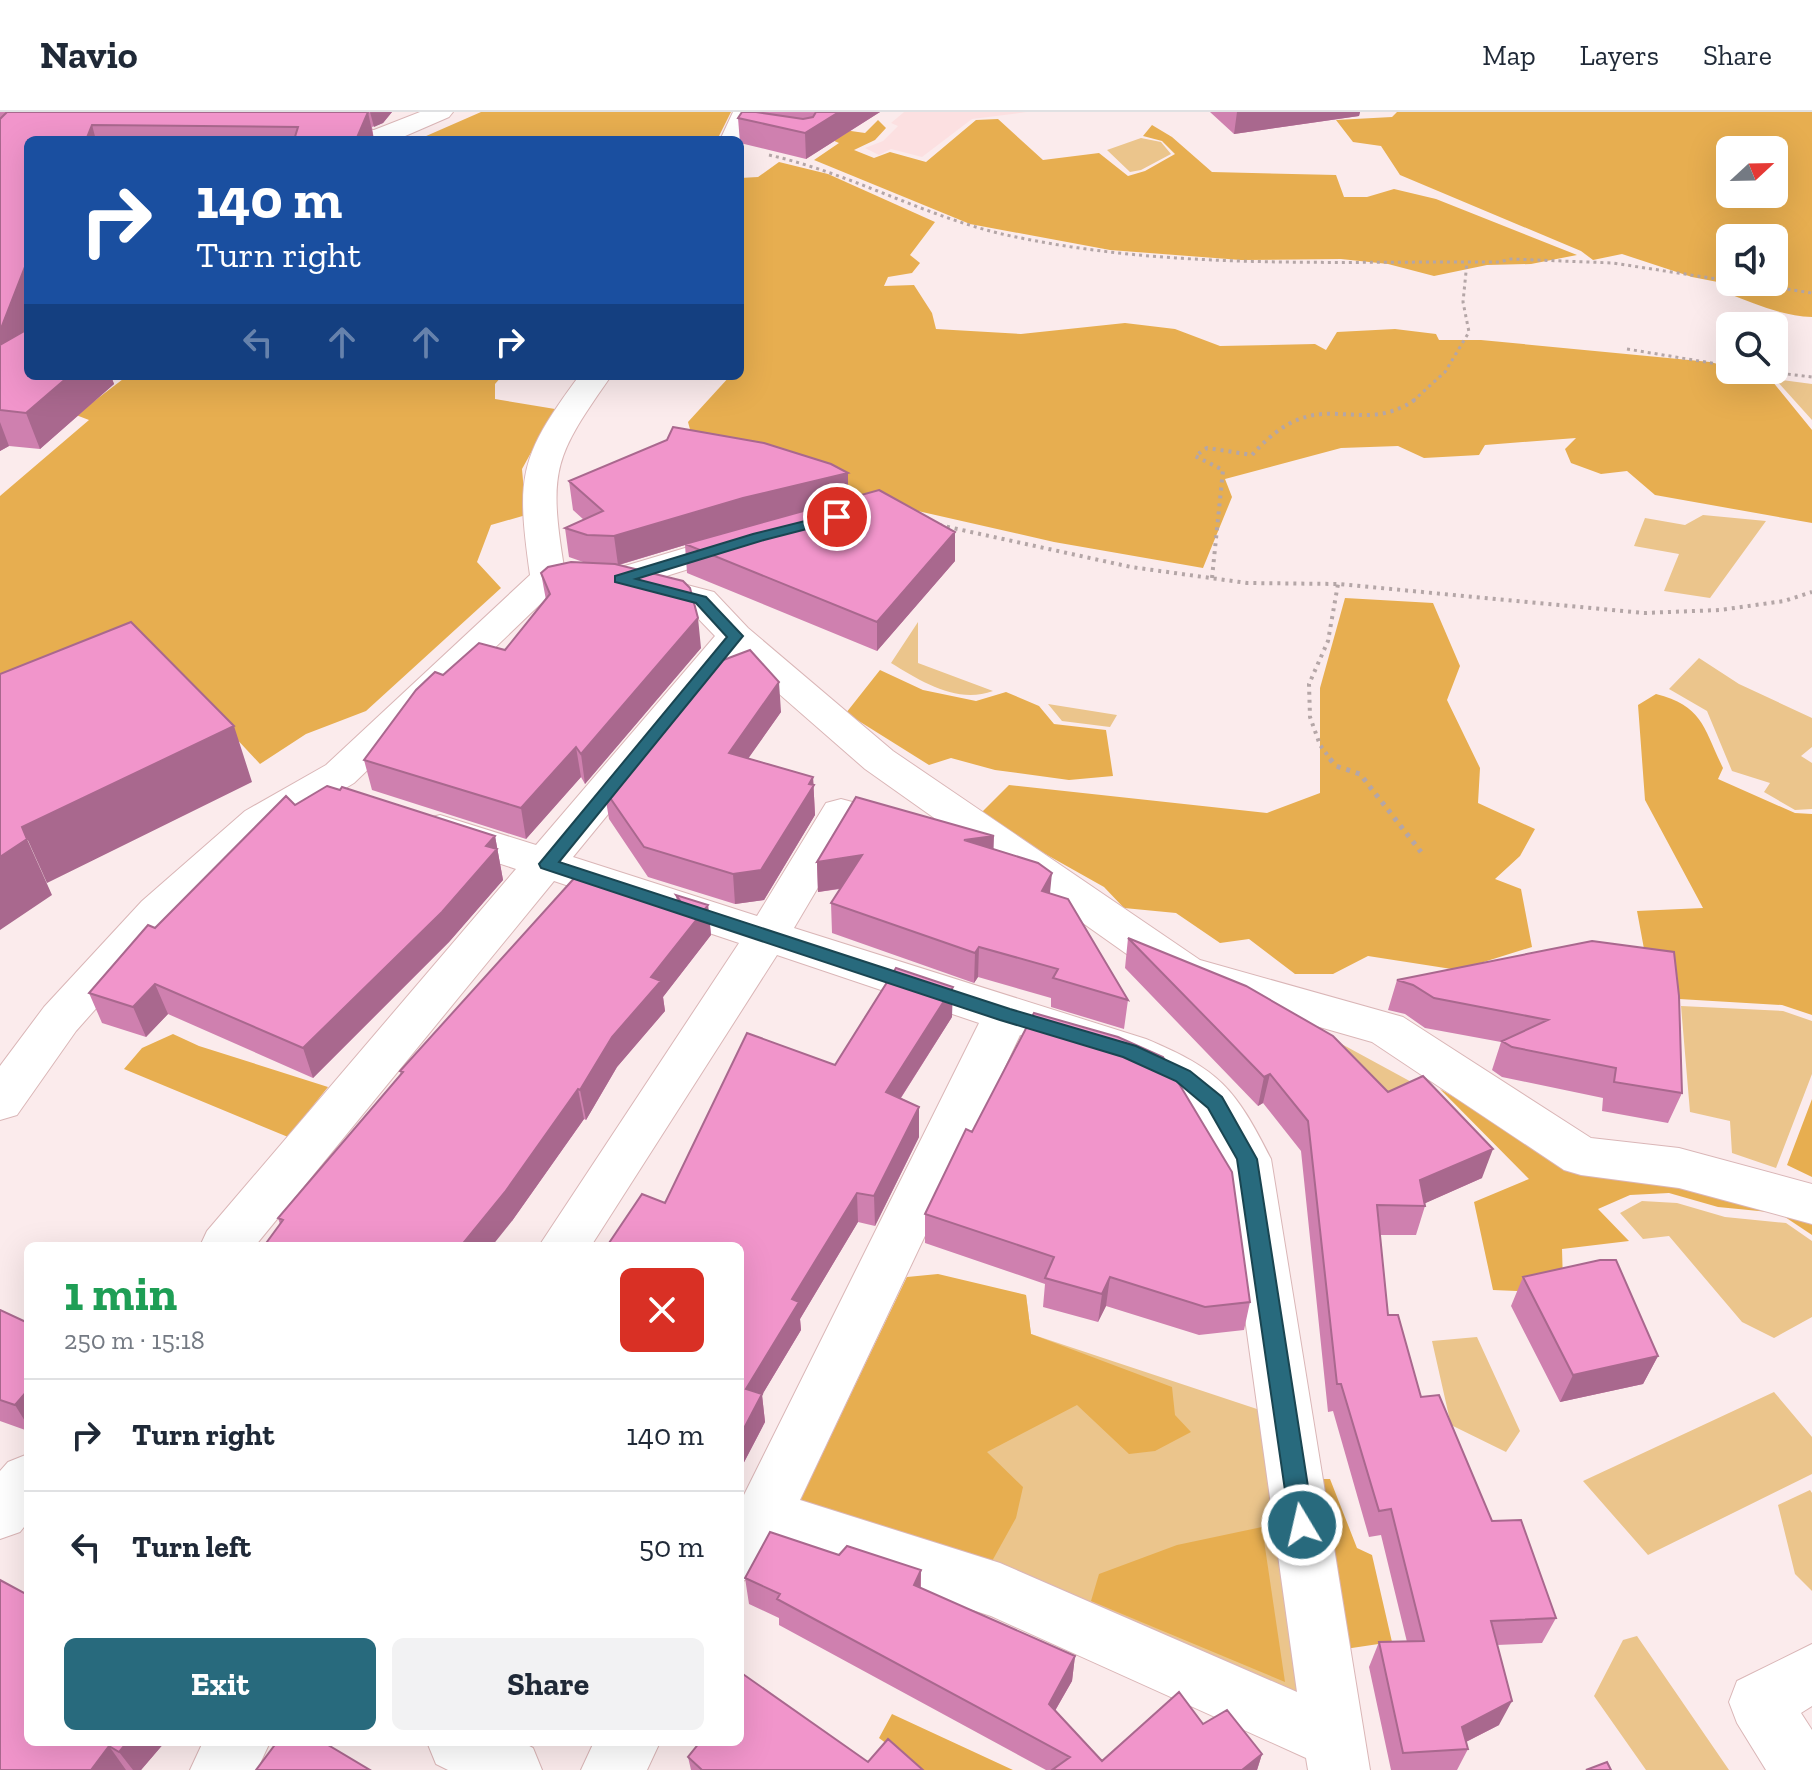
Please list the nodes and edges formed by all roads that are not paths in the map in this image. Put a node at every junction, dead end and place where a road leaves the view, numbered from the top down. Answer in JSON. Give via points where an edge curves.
{"nodes":[{"id":1,"x":440,"y":112,"type":"edge"},
{"id":2,"x":296,"y":135,"type":"edge"},
{"id":3,"x":322,"y":136,"type":"edge"},
{"id":4,"x":382,"y":136,"type":"edge"},
{"id":5,"x":592,"y":380,"type":"edge"},
{"id":6,"x":773,"y":533,"type":"edge"},
{"id":7,"x":548,"y":577,"type":"junction"},
{"id":8,"x":620,"y":579,"type":"junction"},
{"id":9,"x":735,"y":636,"type":"junction"},
{"id":10,"x":316,"y":789,"type":"junction"},
{"id":11,"x":359,"y":803,"type":"edge"},
{"id":12,"x":841,"y":813,"type":"dead end"},
{"id":13,"x":403,"y":817,"type":"edge"},
{"id":14,"x":547,"y":864,"type":"junction"},
{"id":15,"x":768,"y":934,"type":"junction"},
{"id":16,"x":1006,"y":1015,"type":"junction"},
{"id":17,"x":0,"y":1102,"type":"edge"},
{"id":18,"x":1812,"y":1204,"type":"edge"},
{"id":19,"x":228,"y":1242,"type":"edge"},
{"id":20,"x":567,"y":1242,"type":"edge"},
{"id":21,"x":24,"y":1485,"type":"edge"},
{"id":22,"x":0,"y":1514,"type":"edge"},
{"id":23,"x":24,"y":1527,"type":"edge"},
{"id":24,"x":752,"y":1535,"type":"edge"},
{"id":25,"x":1812,"y":1674,"type":"edge"},
{"id":26,"x":236,"y":1746,"type":"edge"},
{"id":27,"x":466,"y":1746,"type":"edge"},
{"id":28,"x":627,"y":1746,"type":"edge"},
{"id":29,"x":1336,"y":1755,"type":"edge"},
{"id":30,"x":221,"y":1770,"type":"edge"},
{"id":31,"x":511,"y":1770,"type":"edge"},
{"id":32,"x":612,"y":1770,"type":"edge"},
{"id":33,"x":1801,"y":1770,"type":"edge"}],
"edges":[{"from":1,"to":4,"type":"street"},
{"from":2,"to":3,"type":"street"},
{"from":5,"to":7,"type":"street","via":[[540,469],[540,525]]},
{"from":6,"to":8,"type":"street"},
{"from":7,"to":8,"type":"street"},
{"from":7,"to":10,"type":"street","via":[[340,774]]},
{"from":8,"to":9,"type":"street","via":[[701,600]]},
{"from":9,"to":14,"type":"street"},
{"from":9,"to":18,"type":"street","via":[[879,760],[1185,972],[1387,1029],[1581,1156],[1679,1168]]},
{"from":10,"to":11,"type":"street"},
{"from":10,"to":17,"type":"street","via":[[260,821],[157,912],[60,1019]]},
{"from":12,"to":15,"type":"street"},
{"from":13,"to":14,"type":"street"},
{"from":14,"to":15,"type":"street"},
{"from":14,"to":19,"type":"street"},
{"from":15,"to":16,"type":"street"},
{"from":15,"to":20,"type":"street"},
{"from":16,"to":24,"type":"street"},
{"from":16,"to":29,"type":"street","via":[[1130,1051],[1183,1076],[1215,1103],[1247,1159]]},
{"from":21,"to":22,"type":"street"},
{"from":22,"to":23,"type":"street"},
{"from":24,"to":29,"type":"street","via":[[1000,1591]]},
{"from":25,"to":33,"type":"street","via":[[1759,1702]]},
{"from":26,"to":30,"type":"street"},
{"from":27,"to":31,"type":"street"},
{"from":28,"to":32,"type":"street"}]}
